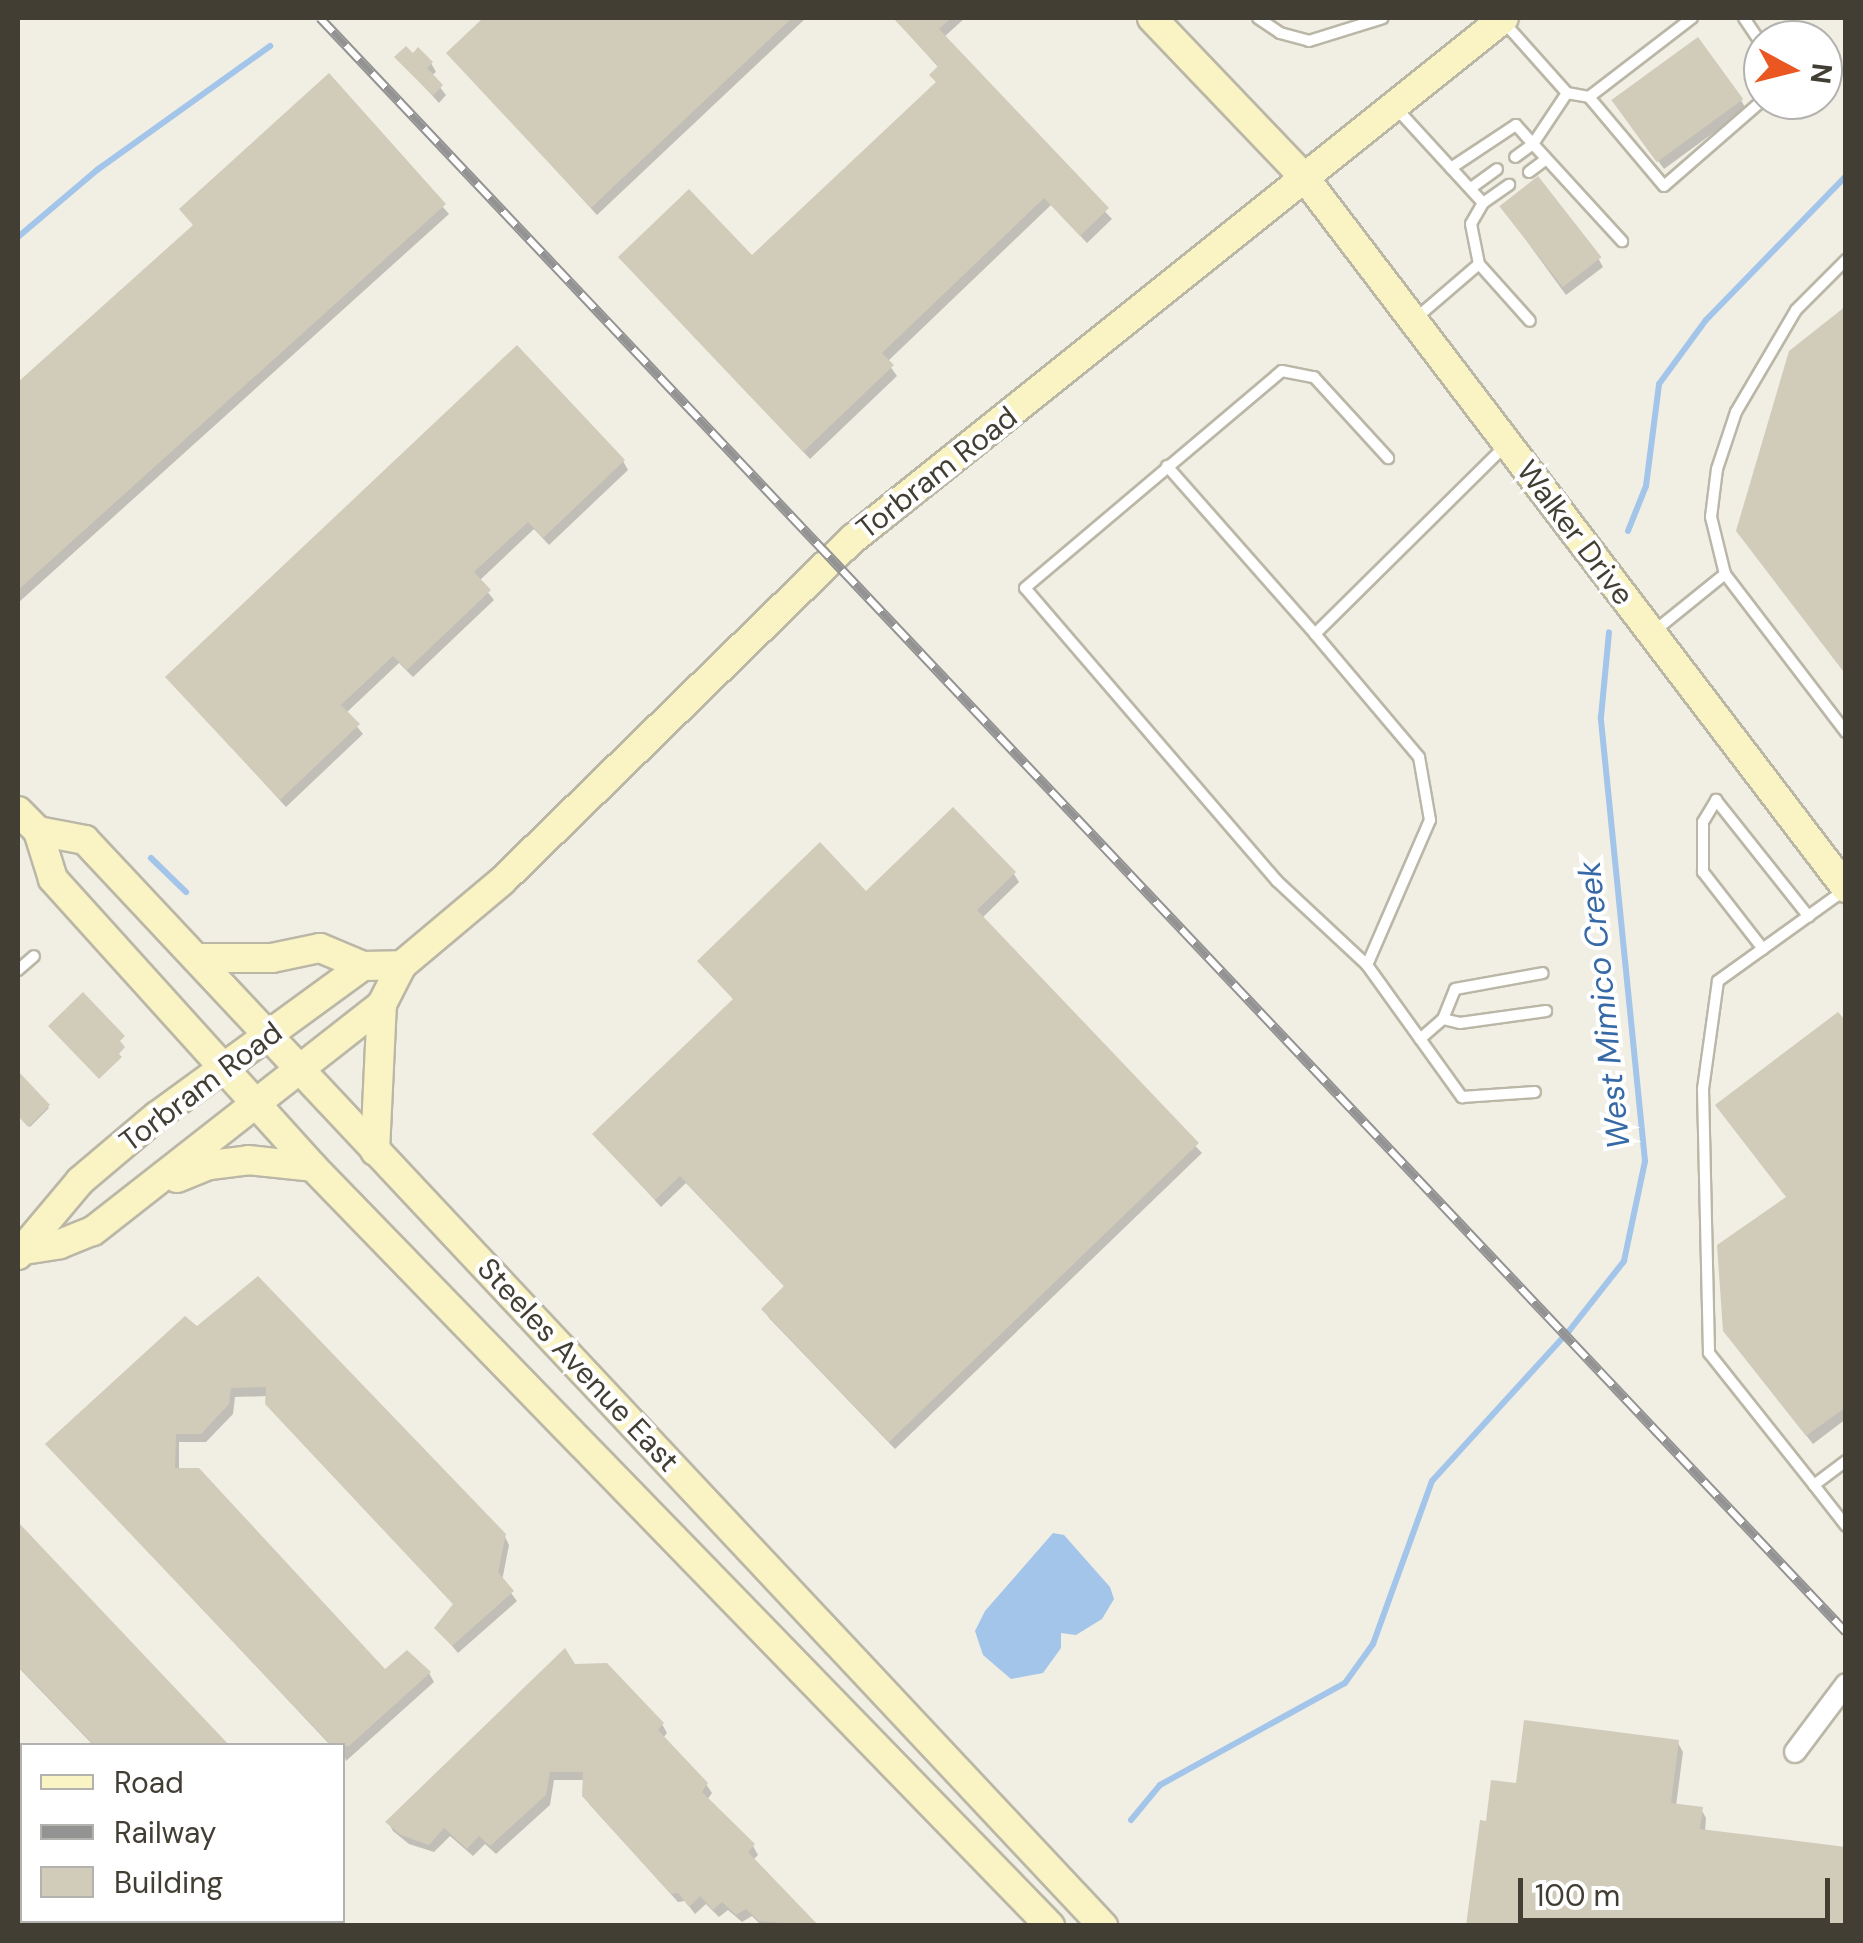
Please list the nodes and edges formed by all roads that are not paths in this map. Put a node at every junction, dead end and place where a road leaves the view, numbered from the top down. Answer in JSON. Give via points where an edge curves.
{"nodes":[{"id":1,"x":1258,"y":18,"type":"edge"},
{"id":2,"x":1383,"y":18,"type":"edge"},
{"id":3,"x":1503,"y":18,"type":"edge"},
{"id":4,"x":1692,"y":18,"type":"edge"},
{"id":5,"x":1156,"y":19,"type":"edge"},
{"id":6,"x":1567,"y":94,"type":"junction"},
{"id":7,"x":1590,"y":97,"type":"junction"},
{"id":8,"x":1394,"y":106,"type":"junction"},
{"id":9,"x":1743,"y":118,"type":"edge"},
{"id":10,"x":1533,"y":144,"type":"junction"},
{"id":11,"x":1515,"y":156,"type":"dead end"},
{"id":12,"x":1545,"y":160,"type":"junction"},
{"id":13,"x":1452,"y":168,"type":"junction"},
{"id":14,"x":1497,"y":169,"type":"dead end"},
{"id":15,"x":1528,"y":172,"type":"dead end"},
{"id":16,"x":1304,"y":178,"type":"junction"},
{"id":17,"x":1509,"y":185,"type":"dead end"},
{"id":18,"x":1471,"y":188,"type":"junction"},
{"id":19,"x":1483,"y":204,"type":"junction"},
{"id":20,"x":1622,"y":241,"type":"dead end"},
{"id":21,"x":1846,"y":260,"type":"edge"},
{"id":22,"x":1479,"y":264,"type":"junction"},
{"id":23,"x":1414,"y":321,"type":"junction"},
{"id":24,"x":1530,"y":321,"type":"dead end"},
{"id":25,"x":1507,"y":444,"type":"junction"},
{"id":26,"x":1388,"y":458,"type":"dead end"},
{"id":27,"x":1167,"y":466,"type":"junction"},
{"id":28,"x":1725,"y":574,"type":"junction"},
{"id":29,"x":1652,"y":633,"type":"junction"},
{"id":30,"x":1315,"y":634,"type":"junction"},
{"id":31,"x":1846,"y":732,"type":"edge"},
{"id":32,"x":18,"y":811,"type":"edge"},
{"id":33,"x":38,"y":832,"type":"junction"},
{"id":34,"x":1846,"y":889,"type":"edge"},
{"id":35,"x":1809,"y":917,"type":"junction"},
{"id":36,"x":1763,"y":949,"type":"junction"},
{"id":37,"x":34,"y":956,"type":"dead end"},
{"id":38,"x":199,"y":958,"type":"junction"},
{"id":39,"x":402,"y":965,"type":"junction"},
{"id":40,"x":1367,"y":965,"type":"junction"},
{"id":41,"x":363,"y":966,"type":"junction"},
{"id":42,"x":18,"y":970,"type":"edge"},
{"id":43,"x":1543,"y":974,"type":"dead end"},
{"id":44,"x":382,"y":1004,"type":"junction"},
{"id":45,"x":1546,"y":1011,"type":"dead end"},
{"id":46,"x":1443,"y":1019,"type":"junction"},
{"id":47,"x":268,"y":1035,"type":"junction"},
{"id":48,"x":1420,"y":1039,"type":"junction"},
{"id":49,"x":224,"y":1068,"type":"junction"},
{"id":50,"x":300,"y":1070,"type":"junction"},
{"id":51,"x":1535,"y":1092,"type":"dead end"},
{"id":52,"x":256,"y":1104,"type":"junction"},
{"id":53,"x":376,"y":1151,"type":"junction"},
{"id":54,"x":312,"y":1167,"type":"junction"},
{"id":55,"x":148,"y":1190,"type":"junction"},
{"id":56,"x":21,"y":1253,"type":"edge"},
{"id":57,"x":1846,"y":1460,"type":"edge"},
{"id":58,"x":1814,"y":1485,"type":"junction"},
{"id":59,"x":1846,"y":1526,"type":"edge"},
{"id":60,"x":1846,"y":1684,"type":"edge"},
{"id":61,"x":1795,"y":1752,"type":"dead end"},
{"id":62,"x":1050,"y":1926,"type":"edge"},
{"id":63,"x":1103,"y":1926,"type":"edge"}],
"edges":[{"from":1,"to":2,"type":"lane","via":[[1310,41]]},
{"from":3,"to":6,"type":"lane"},
{"from":3,"to":8,"type":"main road","name":"Torbram Road"},
{"from":4,"to":7,"type":"lane"},
{"from":5,"to":16,"type":"main road","name":"Walker Drive"},
{"from":6,"to":7,"type":"lane"},
{"from":6,"to":10,"type":"lane"},
{"from":7,"to":9,"type":"lane","via":[[1664,186]]},
{"from":8,"to":13,"type":"lane"},
{"from":8,"to":16,"type":"main road","name":"Torbram Road"},
{"from":10,"to":11,"type":"lane"},
{"from":10,"to":12,"type":"lane"},
{"from":10,"to":13,"type":"lane","via":[[1516,125]]},
{"from":12,"to":15,"type":"lane"},
{"from":12,"to":20,"type":"lane"},
{"from":13,"to":18,"type":"lane"},
{"from":14,"to":18,"type":"lane"},
{"from":16,"to":23,"type":"main road","name":"Walker Drive"},
{"from":16,"to":39,"type":"main road","name":"Torbram Road","via":[[854,538],[528,857]]},
{"from":17,"to":19,"type":"lane"},
{"from":18,"to":19,"type":"lane"},
{"from":19,"to":22,"type":"lane","via":[[1471,224]]},
{"from":21,"to":28,"type":"lane","via":[[1796,310],[1736,412],[1712,518]]},
{"from":22,"to":23,"type":"lane"},
{"from":22,"to":24,"type":"lane"},
{"from":23,"to":25,"type":"main road","name":"Walker Drive"},
{"from":25,"to":29,"type":"main road","name":"Walker Drive"},
{"from":25,"to":30,"type":"lane"},
{"from":26,"to":27,"type":"lane","via":[[1314,377],[1282,371]]},
{"from":27,"to":30,"type":"lane"},
{"from":27,"to":40,"type":"lane","via":[[1025,588],[1277,881]]},
{"from":28,"to":29,"type":"lane"},
{"from":28,"to":31,"type":"lane"},
{"from":29,"to":34,"type":"main road","name":"Walker Drive"},
{"from":30,"to":40,"type":"lane","via":[[1418,757],[1430,820]]},
{"from":32,"to":33,"type":"main road","name":"Steeles Avenue East"},
{"from":33,"to":38,"type":"main road","name":"Steeles Avenue East","via":[[85,840]]},
{"from":33,"to":49,"type":"main road","name":"Steeles Avenue East","via":[[53,880]]},
{"from":34,"to":35,"type":"lane"},
{"from":35,"to":36,"type":"lane"},
{"from":35,"to":36,"type":"lane","via":[[1716,800],[1703,822],[1703,872]]},
{"from":36,"to":58,"type":"lane","via":[[1718,981],[1706,1072],[1709,1354]]},
{"from":37,"to":42,"type":"lane"},
{"from":38,"to":41,"type":"main road","via":[[272,958],[320,948]]},
{"from":38,"to":47,"type":"main road","name":"Steeles Avenue East"},
{"from":39,"to":41,"type":"main road"},
{"from":39,"to":44,"type":"main road","name":"Torbram Road"},
{"from":40,"to":48,"type":"lane"},
{"from":41,"to":47,"type":"main road","name":"Torbram Road"},
{"from":43,"to":46,"type":"lane","via":[[1455,989]]},
{"from":44,"to":50,"type":"main road","name":"Torbram Road"},
{"from":44,"to":53,"type":"main road"},
{"from":45,"to":46,"type":"lane"},
{"from":46,"to":48,"type":"lane"},
{"from":47,"to":49,"type":"main road","name":"Torbram Road"},
{"from":47,"to":50,"type":"main road","name":"Steeles Avenue East"},
{"from":48,"to":51,"type":"lane","via":[[1462,1097]]},
{"from":49,"to":52,"type":"main road","name":"Steeles Avenue East"},
{"from":49,"to":56,"type":"main road","name":"Torbram Road","via":[[80,1181]]},
{"from":50,"to":52,"type":"main road","name":"Torbram Road"},
{"from":50,"to":53,"type":"main road","name":"Steeles Avenue East"},
{"from":52,"to":54,"type":"main road","name":"Steeles Avenue East"},
{"from":52,"to":55,"type":"main road","name":"Torbram Road"},
{"from":53,"to":63,"type":"main road","name":"Steeles Avenue East"},
{"from":54,"to":55,"type":"main road","via":[[248,1160],[210,1165]]},
{"from":54,"to":62,"type":"main road","name":"Steeles Avenue East"},
{"from":55,"to":56,"type":"main road","name":"Torbram Road","via":[[93,1231]]},
{"from":57,"to":58,"type":"lane"},
{"from":58,"to":59,"type":"lane"},
{"from":60,"to":61,"type":"street"}]}
